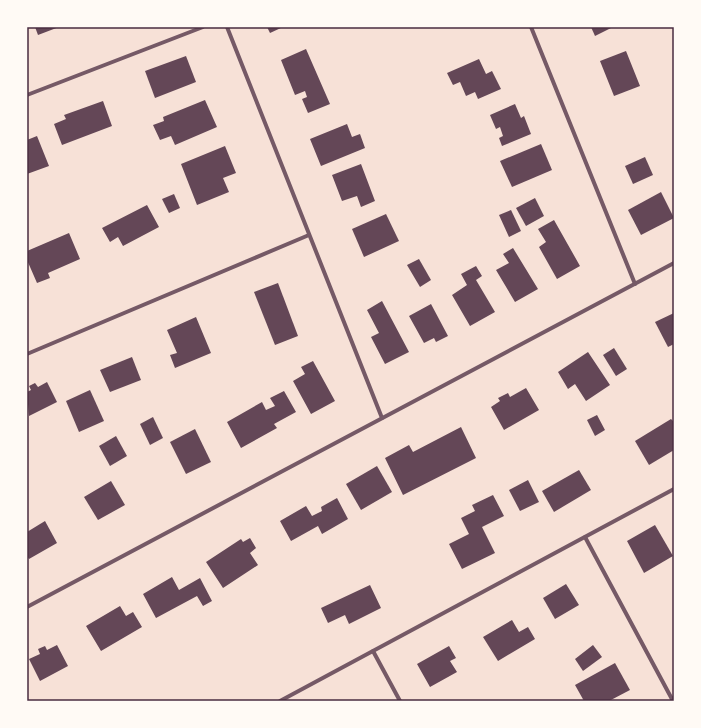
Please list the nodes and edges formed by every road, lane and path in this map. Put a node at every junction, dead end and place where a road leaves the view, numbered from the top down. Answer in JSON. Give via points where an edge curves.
{"nodes":[{"id":1,"x":203,"y":27,"type":"edge"},
{"id":2,"x":227,"y":27,"type":"edge"},
{"id":3,"x":531,"y":27,"type":"edge"},
{"id":4,"x":27,"y":94,"type":"edge"},
{"id":5,"x":309,"y":235,"type":"junction"},
{"id":6,"x":674,"y":263,"type":"edge"},
{"id":7,"x":634,"y":284,"type":"junction"},
{"id":8,"x":27,"y":354,"type":"edge"},
{"id":9,"x":382,"y":418,"type":"junction"},
{"id":10,"x":674,"y":489,"type":"edge"},
{"id":11,"x":585,"y":537,"type":"junction"},
{"id":12,"x":27,"y":607,"type":"edge"},
{"id":13,"x":373,"y":651,"type":"junction"},
{"id":14,"x":280,"y":701,"type":"edge"},
{"id":15,"x":400,"y":701,"type":"edge"},
{"id":16,"x":673,"y":701,"type":"edge"}],
"edges":[{"from":1,"to":4,"type":"street"},
{"from":2,"to":5,"type":"street"},
{"from":3,"to":7,"type":"street"},
{"from":5,"to":8,"type":"street"},
{"from":5,"to":9,"type":"street"},
{"from":6,"to":7,"type":"street"},
{"from":7,"to":9,"type":"street"},
{"from":9,"to":12,"type":"street"},
{"from":10,"to":11,"type":"street"},
{"from":11,"to":13,"type":"street"},
{"from":11,"to":16,"type":"street"},
{"from":13,"to":14,"type":"street"},
{"from":13,"to":15,"type":"street"}]}
